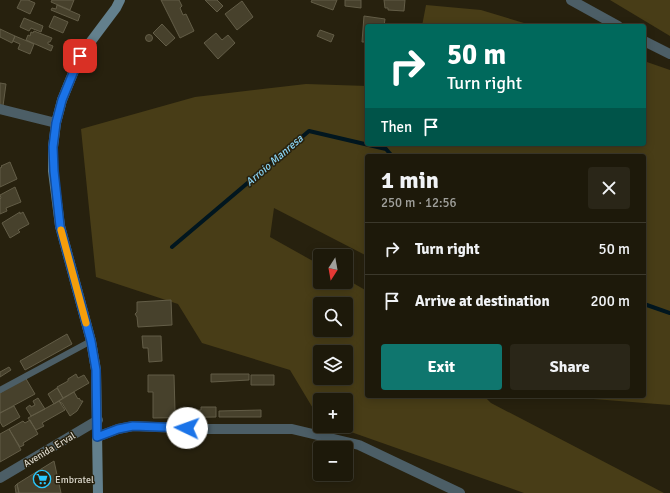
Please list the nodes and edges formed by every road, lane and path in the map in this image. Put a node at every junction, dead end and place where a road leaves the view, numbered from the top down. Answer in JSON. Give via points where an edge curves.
{"nodes":[{"id":1,"x":120,"y":0,"type":"edge"},
{"id":2,"x":571,"y":0,"type":"edge"},
{"id":3,"x":614,"y":24,"type":"edge"},
{"id":4,"x":646,"y":42,"type":"edge"},
{"id":5,"x":670,"y":54,"type":"edge"},
{"id":6,"x":0,"y":110,"type":"edge"},
{"id":7,"x":56,"y":123,"type":"junction"},
{"id":8,"x":91,"y":341,"type":"junction"},
{"id":9,"x":0,"y":390,"type":"edge"},
{"id":10,"x":98,"y":420,"type":"junction"},
{"id":11,"x":97,"y":437,"type":"junction"},
{"id":12,"x":0,"y":478,"type":"edge"},
{"id":13,"x":98,"y":493,"type":"edge"},
{"id":14,"x":460,"y":493,"type":"edge"}],
"edges":[{"from":1,"to":7,"type":"main road","via":[[80,56],[62,100]]},
{"from":2,"to":3,"type":"street"},
{"from":4,"to":5,"type":"street"},
{"from":6,"to":7,"type":"street"},
{"from":7,"to":8,"type":"main road","via":[[53,147],[60,226]]},
{"from":8,"to":9,"type":"lane"},
{"from":8,"to":10,"type":"main road","via":[[96,370]]},
{"from":10,"to":11,"type":"main road"},
{"from":10,"to":12,"type":"street","name":"Avenida Erval"},
{"from":11,"to":13,"type":"main road"},
{"from":11,"to":14,"type":"street","via":[[133,426],[292,429],[359,445]]}]}
